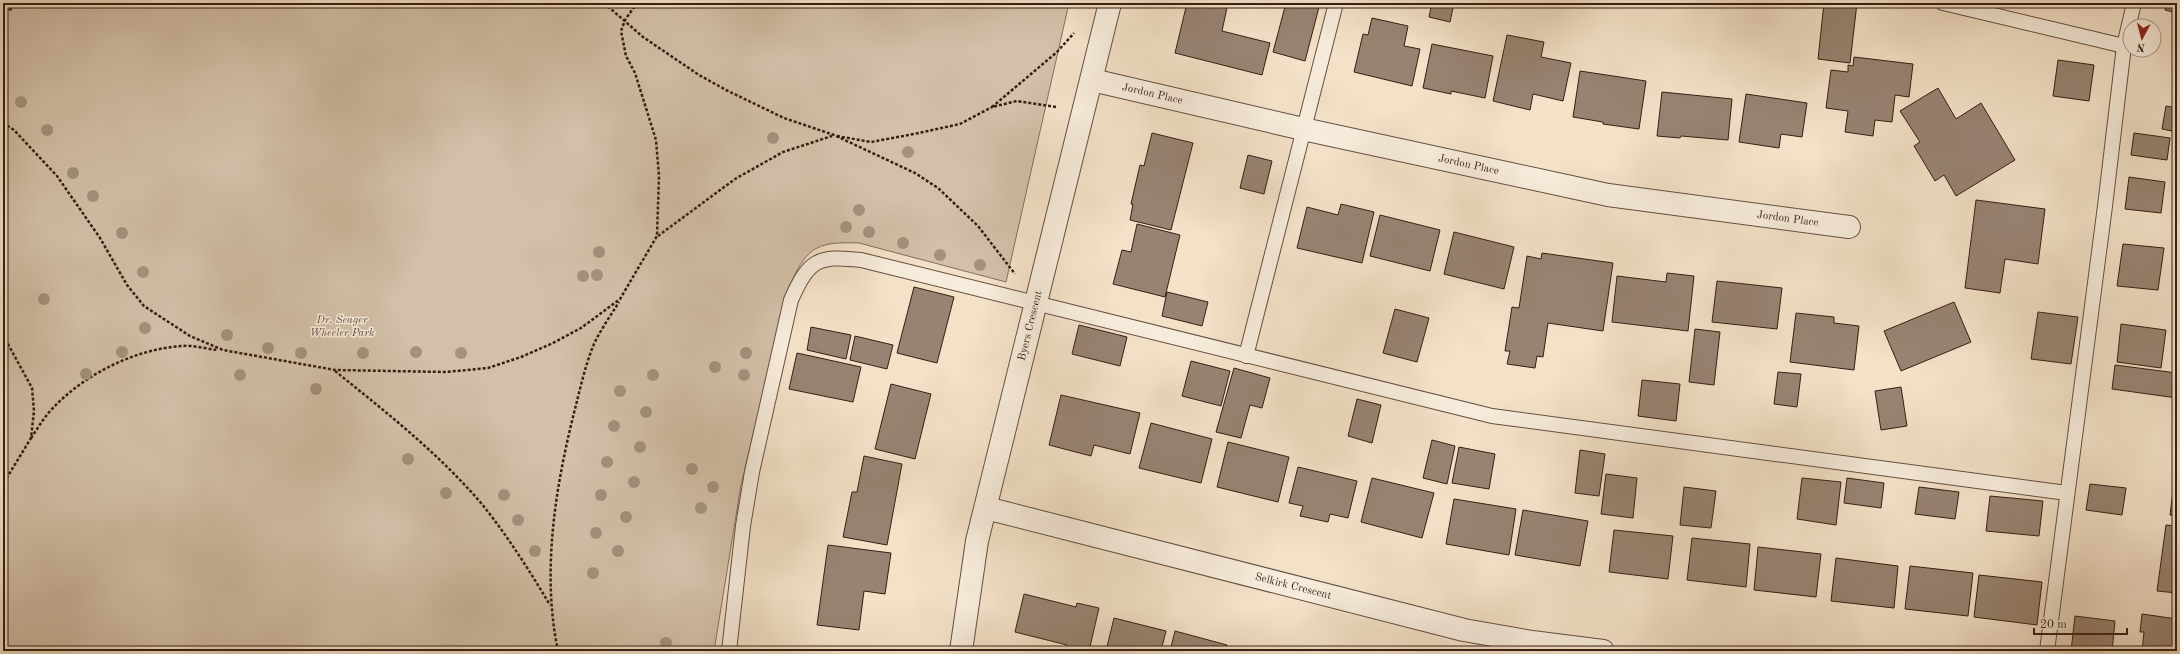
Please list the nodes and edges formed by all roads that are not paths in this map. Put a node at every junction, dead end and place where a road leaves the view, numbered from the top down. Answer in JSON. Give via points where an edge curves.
{"nodes":[{"id":1,"x":1110,"y":3,"type":"edge"},
{"id":2,"x":1336,"y":3,"type":"edge"},
{"id":3,"x":1943,"y":3,"type":"edge"},
{"id":4,"x":2134,"y":3,"type":"edge"},
{"id":5,"x":2131,"y":18,"type":"edge"},
{"id":6,"x":2122,"y":46,"type":"edge"},
{"id":7,"x":2123,"y":58,"type":"edge"},
{"id":8,"x":1092,"y":80,"type":"junction"},
{"id":9,"x":1303,"y":129,"type":"junction"},
{"id":10,"x":1849,"y":227,"type":"dead end"},
{"id":11,"x":1036,"y":302,"type":"junction"},
{"id":12,"x":1246,"y":356,"type":"junction"},
{"id":13,"x":2067,"y":493,"type":"junction"},
{"id":14,"x":986,"y":508,"type":"junction"},
{"id":15,"x":729,"y":651,"type":"edge"},
{"id":16,"x":961,"y":651,"type":"edge"},
{"id":17,"x":1603,"y":651,"type":"edge"},
{"id":18,"x":2047,"y":651,"type":"edge"}],
"edges":[{"from":1,"to":8,"type":"street","name":"Byers Crescent"},
{"from":2,"to":9,"type":"lane"},
{"from":3,"to":6,"type":"lane"},
{"from":4,"to":5,"type":"lane"},
{"from":7,"to":13,"type":"lane"},
{"from":8,"to":9,"type":"street","name":"Jordon Place"},
{"from":8,"to":11,"type":"street","name":"Byers Crescent"},
{"from":9,"to":10,"type":"street","name":"Jordon Place","via":[[1608,195]]},
{"from":9,"to":12,"type":"lane"},
{"from":11,"to":12,"type":"lane"},
{"from":11,"to":14,"type":"street","name":"Byers Crescent"},
{"from":11,"to":15,"type":"lane","via":[[861,260],[835,257],[814,263],[801,278],[791,300],[752,472],[743,526]]},
{"from":12,"to":13,"type":"lane","via":[[1492,416]]},
{"from":13,"to":18,"type":"lane"},
{"from":14,"to":16,"type":"street","name":"Byers Crescent","via":[[975,553]]},
{"from":14,"to":17,"type":"street","name":"Selkirk Crescent","via":[[1464,630]]}]}
